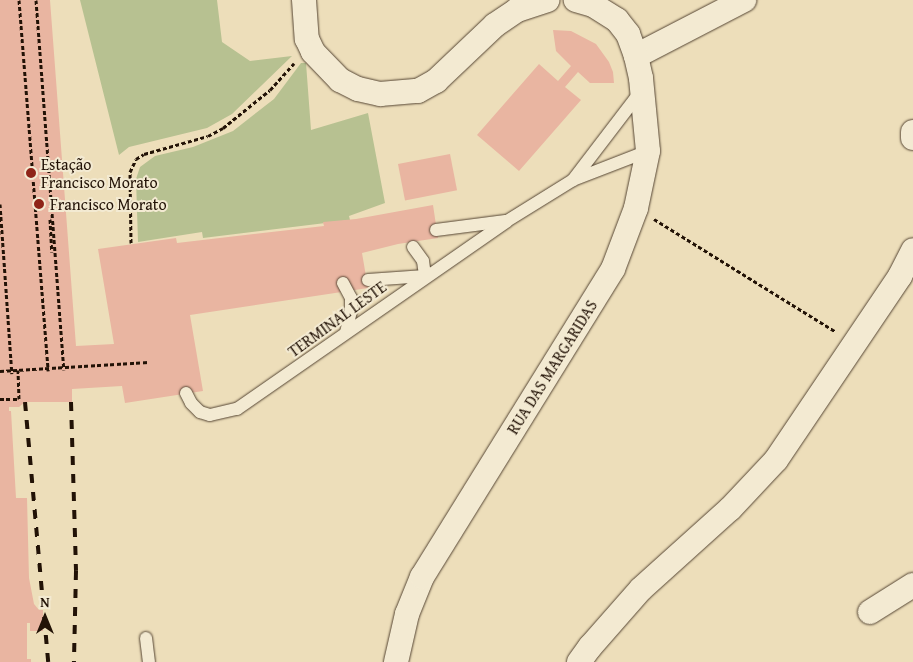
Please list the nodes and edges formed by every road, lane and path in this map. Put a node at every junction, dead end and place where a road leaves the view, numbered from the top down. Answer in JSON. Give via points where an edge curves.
{"nodes":[{"id":1,"x":19,"y":0,"type":"edge"},
{"id":2,"x":36,"y":0,"type":"edge"},
{"id":3,"x":304,"y":0,"type":"edge"},
{"id":4,"x":547,"y":0,"type":"edge"},
{"id":5,"x":576,"y":0,"type":"edge"},
{"id":6,"x":744,"y":0,"type":"edge"},
{"id":7,"x":310,"y":46,"type":"junction"},
{"id":8,"x":636,"y":56,"type":"junction"},
{"id":9,"x":641,"y":91,"type":"junction"},
{"id":10,"x":913,"y":132,"type":"edge"},
{"id":11,"x":913,"y":138,"type":"edge"},
{"id":12,"x":648,"y":151,"type":"junction"},
{"id":13,"x":574,"y":180,"type":"junction"},
{"id":14,"x":0,"y":204,"type":"edge"},
{"id":15,"x":636,"y":208,"type":"junction"},
{"id":16,"x":50,"y":219,"type":"dead end"},
{"id":17,"x":507,"y":221,"type":"junction"},
{"id":18,"x":436,"y":230,"type":"dead end"},
{"id":19,"x":0,"y":234,"type":"edge"},
{"id":20,"x":131,"y":243,"type":"dead end"},
{"id":21,"x":413,"y":247,"type":"dead end"},
{"id":22,"x":913,"y":250,"type":"edge"},
{"id":23,"x":52,"y":252,"type":"dead end"},
{"id":24,"x":1,"y":255,"type":"dead end"},
{"id":25,"x":425,"y":276,"type":"junction"},
{"id":26,"x":368,"y":280,"type":"dead end"},
{"id":27,"x":343,"y":283,"type":"dead end"},
{"id":28,"x":346,"y":332,"type":"junction"},
{"id":29,"x":853,"y":343,"type":"junction"},
{"id":30,"x":149,"y":362,"type":"dead end"},
{"id":31,"x":18,"y":370,"type":"junction"},
{"id":32,"x":64,"y":370,"type":"dead end"},
{"id":33,"x":0,"y":371,"type":"edge"},
{"id":34,"x":48,"y":371,"type":"dead end"},
{"id":35,"x":12,"y":374,"type":"dead end"},
{"id":36,"x":186,"y":393,"type":"dead end"},
{"id":37,"x":0,"y":399,"type":"edge"},
{"id":38,"x":913,"y":585,"type":"edge"},
{"id":39,"x":870,"y":612,"type":"dead end"},
{"id":40,"x":146,"y":638,"type":"dead end"},
{"id":41,"x":149,"y":662,"type":"edge"},
{"id":42,"x":396,"y":662,"type":"edge"},
{"id":43,"x":580,"y":662,"type":"edge"}],
"edges":[{"from":1,"to":34,"type":"path"},
{"from":2,"to":32,"type":"path"},
{"from":3,"to":7,"type":"street","via":[[304,22]]},
{"from":4,"to":7,"type":"street","via":[[518,10],[495,25],[436,81],[418,91],[380,94],[358,88],[340,80],[326,68]]},
{"from":5,"to":8,"type":"street","name":"RUA DAS MARGARIDAS","via":[[594,5],[617,20],[628,34]]},
{"from":6,"to":8,"type":"street"},
{"from":7,"to":20,"type":"path","via":[[270,90],[223,128],[208,136],[136,159],[130,172]]},
{"from":8,"to":9,"type":"street","name":"RUA DAS MARGARIDAS"},
{"from":9,"to":12,"type":"street","name":"RUA DAS MARGARIDAS"},
{"from":9,"to":13,"type":"lane"},
{"from":10,"to":11,"type":"street"},
{"from":12,"to":13,"type":"lane","name":"TERMINAL LESTE"},
{"from":12,"to":15,"type":"street","name":"RUA DAS MARGARIDAS"},
{"from":13,"to":17,"type":"lane","name":"TERMINAL LESTE"},
{"from":14,"to":35,"type":"path"},
{"from":15,"to":29,"type":"path"},
{"from":15,"to":42,"type":"street","name":"RUA DAS MARGARIDAS","via":[[613,269],[422,577],[407,614]]},
{"from":16,"to":23,"type":"path"},
{"from":17,"to":18,"type":"lane","name":"TERMINAL LESTE"},
{"from":17,"to":25,"type":"lane","name":"TERMINAL LESTE"},
{"from":19,"to":24,"type":"path"},
{"from":21,"to":25,"type":"lane","via":[[423,261]]},
{"from":22,"to":29,"type":"street","via":[[900,276]]},
{"from":25,"to":26,"type":"lane"},
{"from":25,"to":28,"type":"lane","name":"TERMINAL LESTE"},
{"from":27,"to":28,"type":"lane","via":[[351,298]]},
{"from":28,"to":36,"type":"lane","name":"TERMINAL LESTE","via":[[237,409],[210,415],[200,412]]},
{"from":29,"to":43,"type":"street","via":[[776,460],[730,509],[640,589]]},
{"from":30,"to":31,"type":"path","bridge":true},
{"from":31,"to":33,"type":"path","bridge":true},
{"from":31,"to":37,"type":"path","via":[[19,398]]},
{"from":38,"to":39,"type":"street"},
{"from":40,"to":41,"type":"lane"}]}
